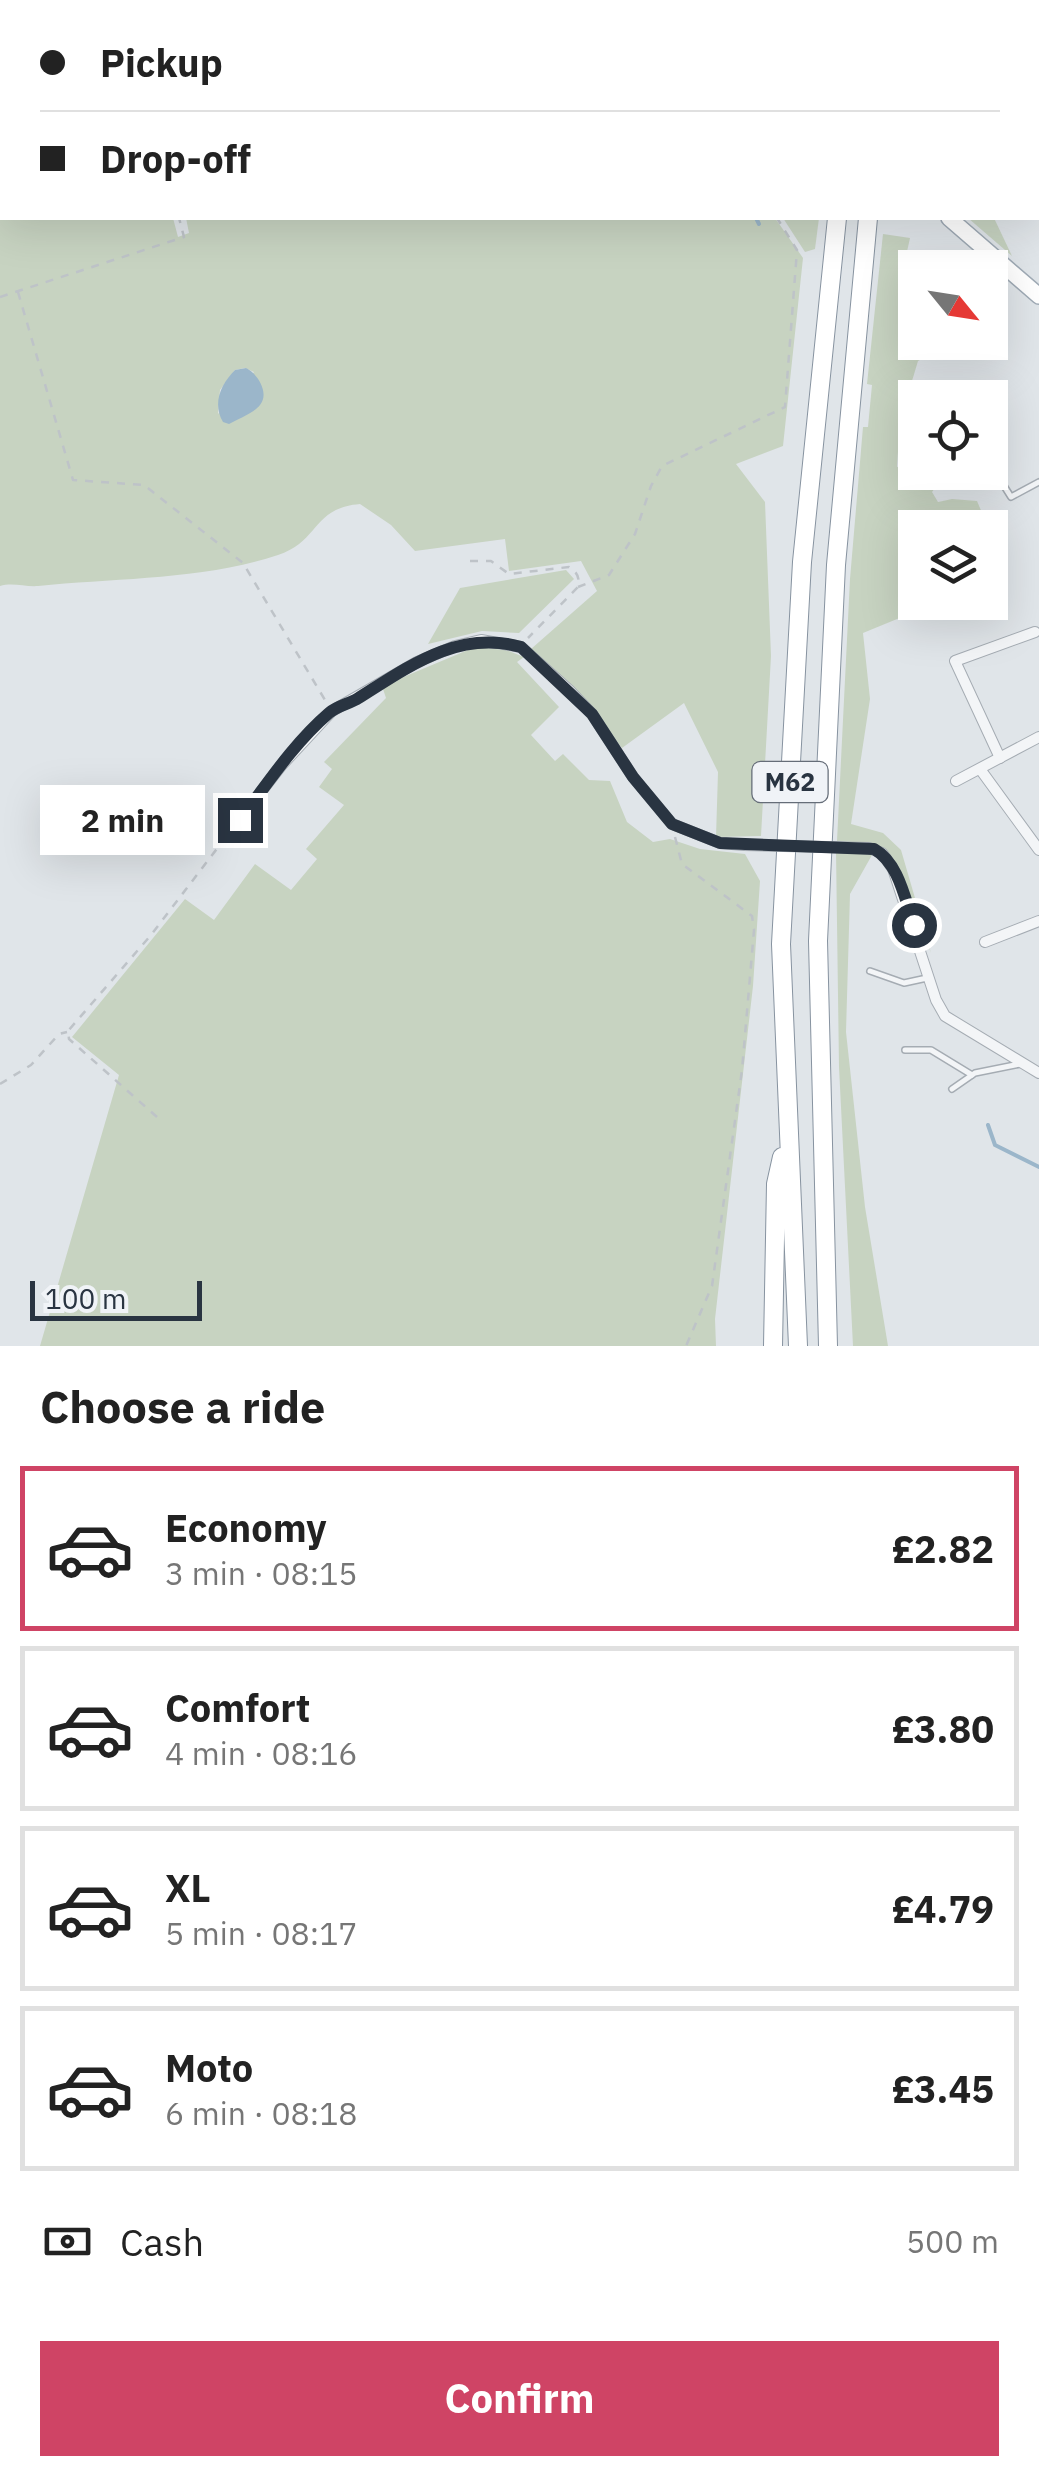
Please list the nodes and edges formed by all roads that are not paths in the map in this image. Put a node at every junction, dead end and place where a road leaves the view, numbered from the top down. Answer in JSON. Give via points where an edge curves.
{"nodes":[{"id":1,"x":836,"y":220,"type":"edge"},
{"id":2,"x":951,"y":220,"type":"edge"},
{"id":3,"x":868,"y":221,"type":"edge"},
{"id":4,"x":1039,"y":296,"type":"edge"},
{"id":5,"x":1039,"y":482,"type":"edge"},
{"id":6,"x":1007,"y":490,"type":"edge"},
{"id":7,"x":1035,"y":632,"type":"dead end"},
{"id":8,"x":1039,"y":737,"type":"edge"},
{"id":9,"x":1000,"y":758,"type":"junction"},
{"id":10,"x":980,"y":768,"type":"junction"},
{"id":11,"x":956,"y":781,"type":"dead end"},
{"id":12,"x":240,"y":820,"type":"road end"},
{"id":13,"x":1039,"y":850,"type":"edge"},
{"id":14,"x":1039,"y":921,"type":"edge"},
{"id":15,"x":985,"y":942,"type":"dead end"},
{"id":16,"x":870,"y":971,"type":"dead end"},
{"id":17,"x":930,"y":978,"type":"junction"},
{"id":18,"x":905,"y":1050,"type":"dead end"},
{"id":19,"x":1023,"y":1064,"type":"junction"},
{"id":20,"x":1039,"y":1073,"type":"edge"},
{"id":21,"x":972,"y":1075,"type":"junction"},
{"id":22,"x":952,"y":1089,"type":"dead end"},
{"id":23,"x":788,"y":1131,"type":"junction"},
{"id":24,"x":824,"y":1252,"type":"junction"},
{"id":25,"x":773,"y":1346,"type":"edge"},
{"id":26,"x":798,"y":1346,"type":"edge"},
{"id":27,"x":828,"y":1346,"type":"edge"},
{"id":28,"x":841,"y":1346,"type":"edge"}],
"edges":[{"from":1,"to":23,"type":"highway","number":"M62","via":[[802,562],[786,848],[781,944]]},
{"from":2,"to":4,"type":"main road"},
{"from":3,"to":24,"type":"highway","number":"M62","via":[[836,566],[818,942]]},
{"from":5,"to":6,"type":"lane","via":[[1011,497]]},
{"from":7,"to":9,"type":"street","via":[[955,661]]},
{"from":8,"to":9,"type":"street"},
{"from":9,"to":10,"type":"street"},
{"from":10,"to":11,"type":"street"},
{"from":10,"to":13,"type":"street"},
{"from":12,"to":17,"type":"street","bridge":true,"via":[[332,711],[385,678],[481,640],[521,647],[592,714],[672,824],[720,843],[869,848],[882,854]]},
{"from":14,"to":15,"type":"street"},
{"from":16,"to":17,"type":"lane","via":[[904,983]]},
{"from":17,"to":19,"type":"street","via":[[945,1016]]},
{"from":18,"to":21,"type":"lane","via":[[931,1050]]},
{"from":19,"to":20,"type":"street"},
{"from":19,"to":21,"type":"lane"},
{"from":21,"to":22,"type":"lane"},
{"from":23,"to":25,"type":"highway","number":"M62","via":[[776,1184]]},
{"from":23,"to":26,"type":"highway","number":"M62"},
{"from":24,"to":27,"type":"highway","number":"M62"},
{"from":24,"to":28,"type":"highway","number":"M62"}]}
